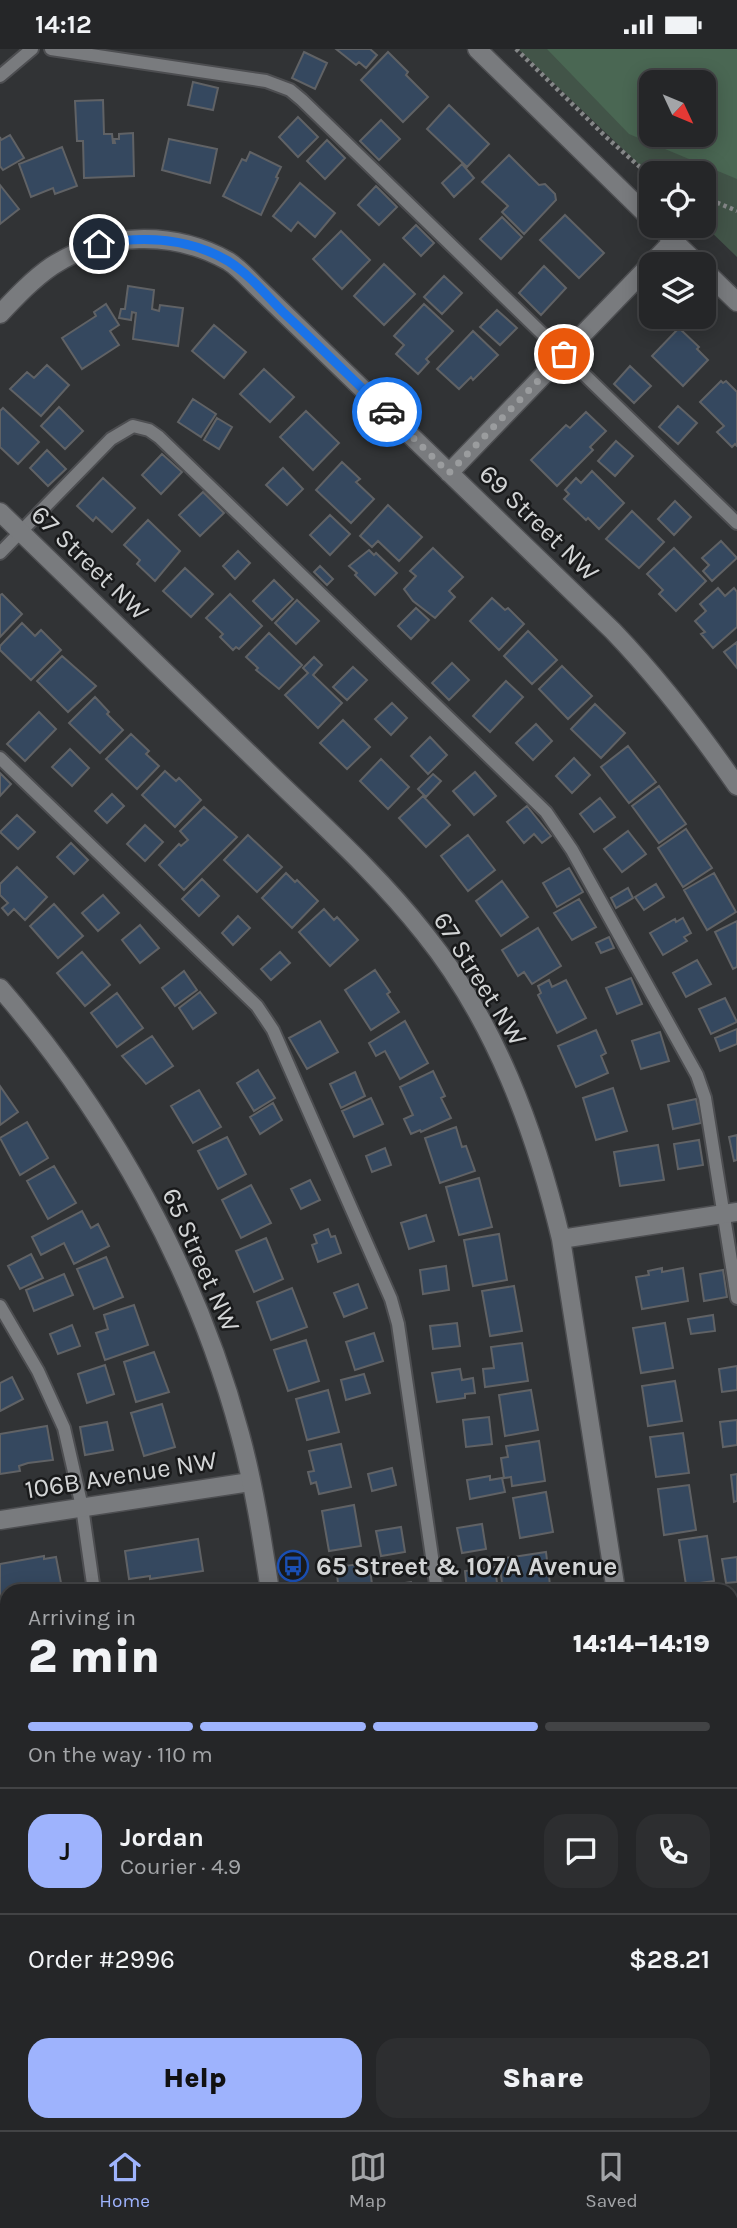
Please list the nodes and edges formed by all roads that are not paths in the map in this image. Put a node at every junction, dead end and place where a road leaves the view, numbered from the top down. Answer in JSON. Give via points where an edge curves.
{"nodes":[{"id":1,"x":32,"y":49,"type":"edge"},
{"id":2,"x":51,"y":49,"type":"edge"},
{"id":3,"x":477,"y":49,"type":"edge"},
{"id":4,"x":0,"y":76,"type":"edge"},
{"id":5,"x":639,"y":207,"type":"edge"},
{"id":6,"x":670,"y":238,"type":"edge"},
{"id":7,"x":673,"y":241,"type":"junction"},
{"id":8,"x":685,"y":252,"type":"edge"},
{"id":9,"x":716,"y":282,"type":"edge"},
{"id":10,"x":737,"y":302,"type":"edge"},
{"id":11,"x":0,"y":314,"type":"edge"},
{"id":12,"x":564,"y":354,"type":"junction"},
{"id":13,"x":449,"y":473,"type":"junction"},
{"id":14,"x":0,"y":512,"type":"edge"},
{"id":15,"x":737,"y":523,"type":"edge"},
{"id":16,"x":20,"y":531,"type":"junction"},
{"id":17,"x":0,"y":553,"type":"edge"},
{"id":18,"x":0,"y":758,"type":"edge"},
{"id":19,"x":737,"y":786,"type":"edge"},
{"id":20,"x":0,"y":988,"type":"edge"},
{"id":21,"x":731,"y":1213,"type":"edge"},
{"id":22,"x":561,"y":1239,"type":"junction"},
{"id":23,"x":737,"y":1298,"type":"edge"},
{"id":24,"x":0,"y":1306,"type":"edge"},
{"id":25,"x":250,"y":1482,"type":"junction"},
{"id":26,"x":82,"y":1507,"type":"junction"},
{"id":27,"x":0,"y":1520,"type":"edge"},
{"id":28,"x":93,"y":1584,"type":"edge"},
{"id":29,"x":269,"y":1584,"type":"edge"},
{"id":30,"x":437,"y":1584,"type":"edge"},
{"id":31,"x":615,"y":1584,"type":"edge"}],
"edges":[{"from":1,"to":4,"type":"lane"},
{"from":2,"to":12,"type":"lane","via":[[266,81],[290,90]]},
{"from":3,"to":5,"type":"street"},
{"from":6,"to":7,"type":"street"},
{"from":7,"to":8,"type":"street"},
{"from":7,"to":12,"type":"street"},
{"from":9,"to":10,"type":"street"},
{"from":11,"to":13,"type":"street","name":"69 Street NW","via":[[50,267],[99,244],[142,238],[190,246],[229,262],[257,286]]},
{"from":12,"to":13,"type":"street"},
{"from":12,"to":15,"type":"lane"},
{"from":13,"to":19,"type":"street","name":"69 Street NW","via":[[638,658]]},
{"from":14,"to":16,"type":"street","name":"67 Street NW"},
{"from":16,"to":17,"type":"lane"},
{"from":16,"to":21,"type":"lane","via":[[111,439],[133,426],[159,437],[546,812],[697,1075]]},
{"from":16,"to":22,"type":"street","name":"67 Street NW","via":[[361,863],[425,933],[496,1050],[536,1144]]},
{"from":18,"to":30,"type":"lane","via":[[257,1006],[273,1030],[391,1299]]},
{"from":20,"to":25,"type":"street","name":"65 Street NW","via":[[71,1077],[162,1231],[216,1358]]},
{"from":21,"to":22,"type":"street"},
{"from":21,"to":23,"type":"lane"},
{"from":22,"to":31,"type":"street","name":"67 Street NW"},
{"from":24,"to":26,"type":"lane","via":[[64,1428]]},
{"from":25,"to":26,"type":"street","name":"106B Avenue NW"},
{"from":25,"to":29,"type":"street","name":"65 Street NW"},
{"from":26,"to":27,"type":"street","name":"106B Avenue NW"},
{"from":26,"to":28,"type":"lane"}]}
